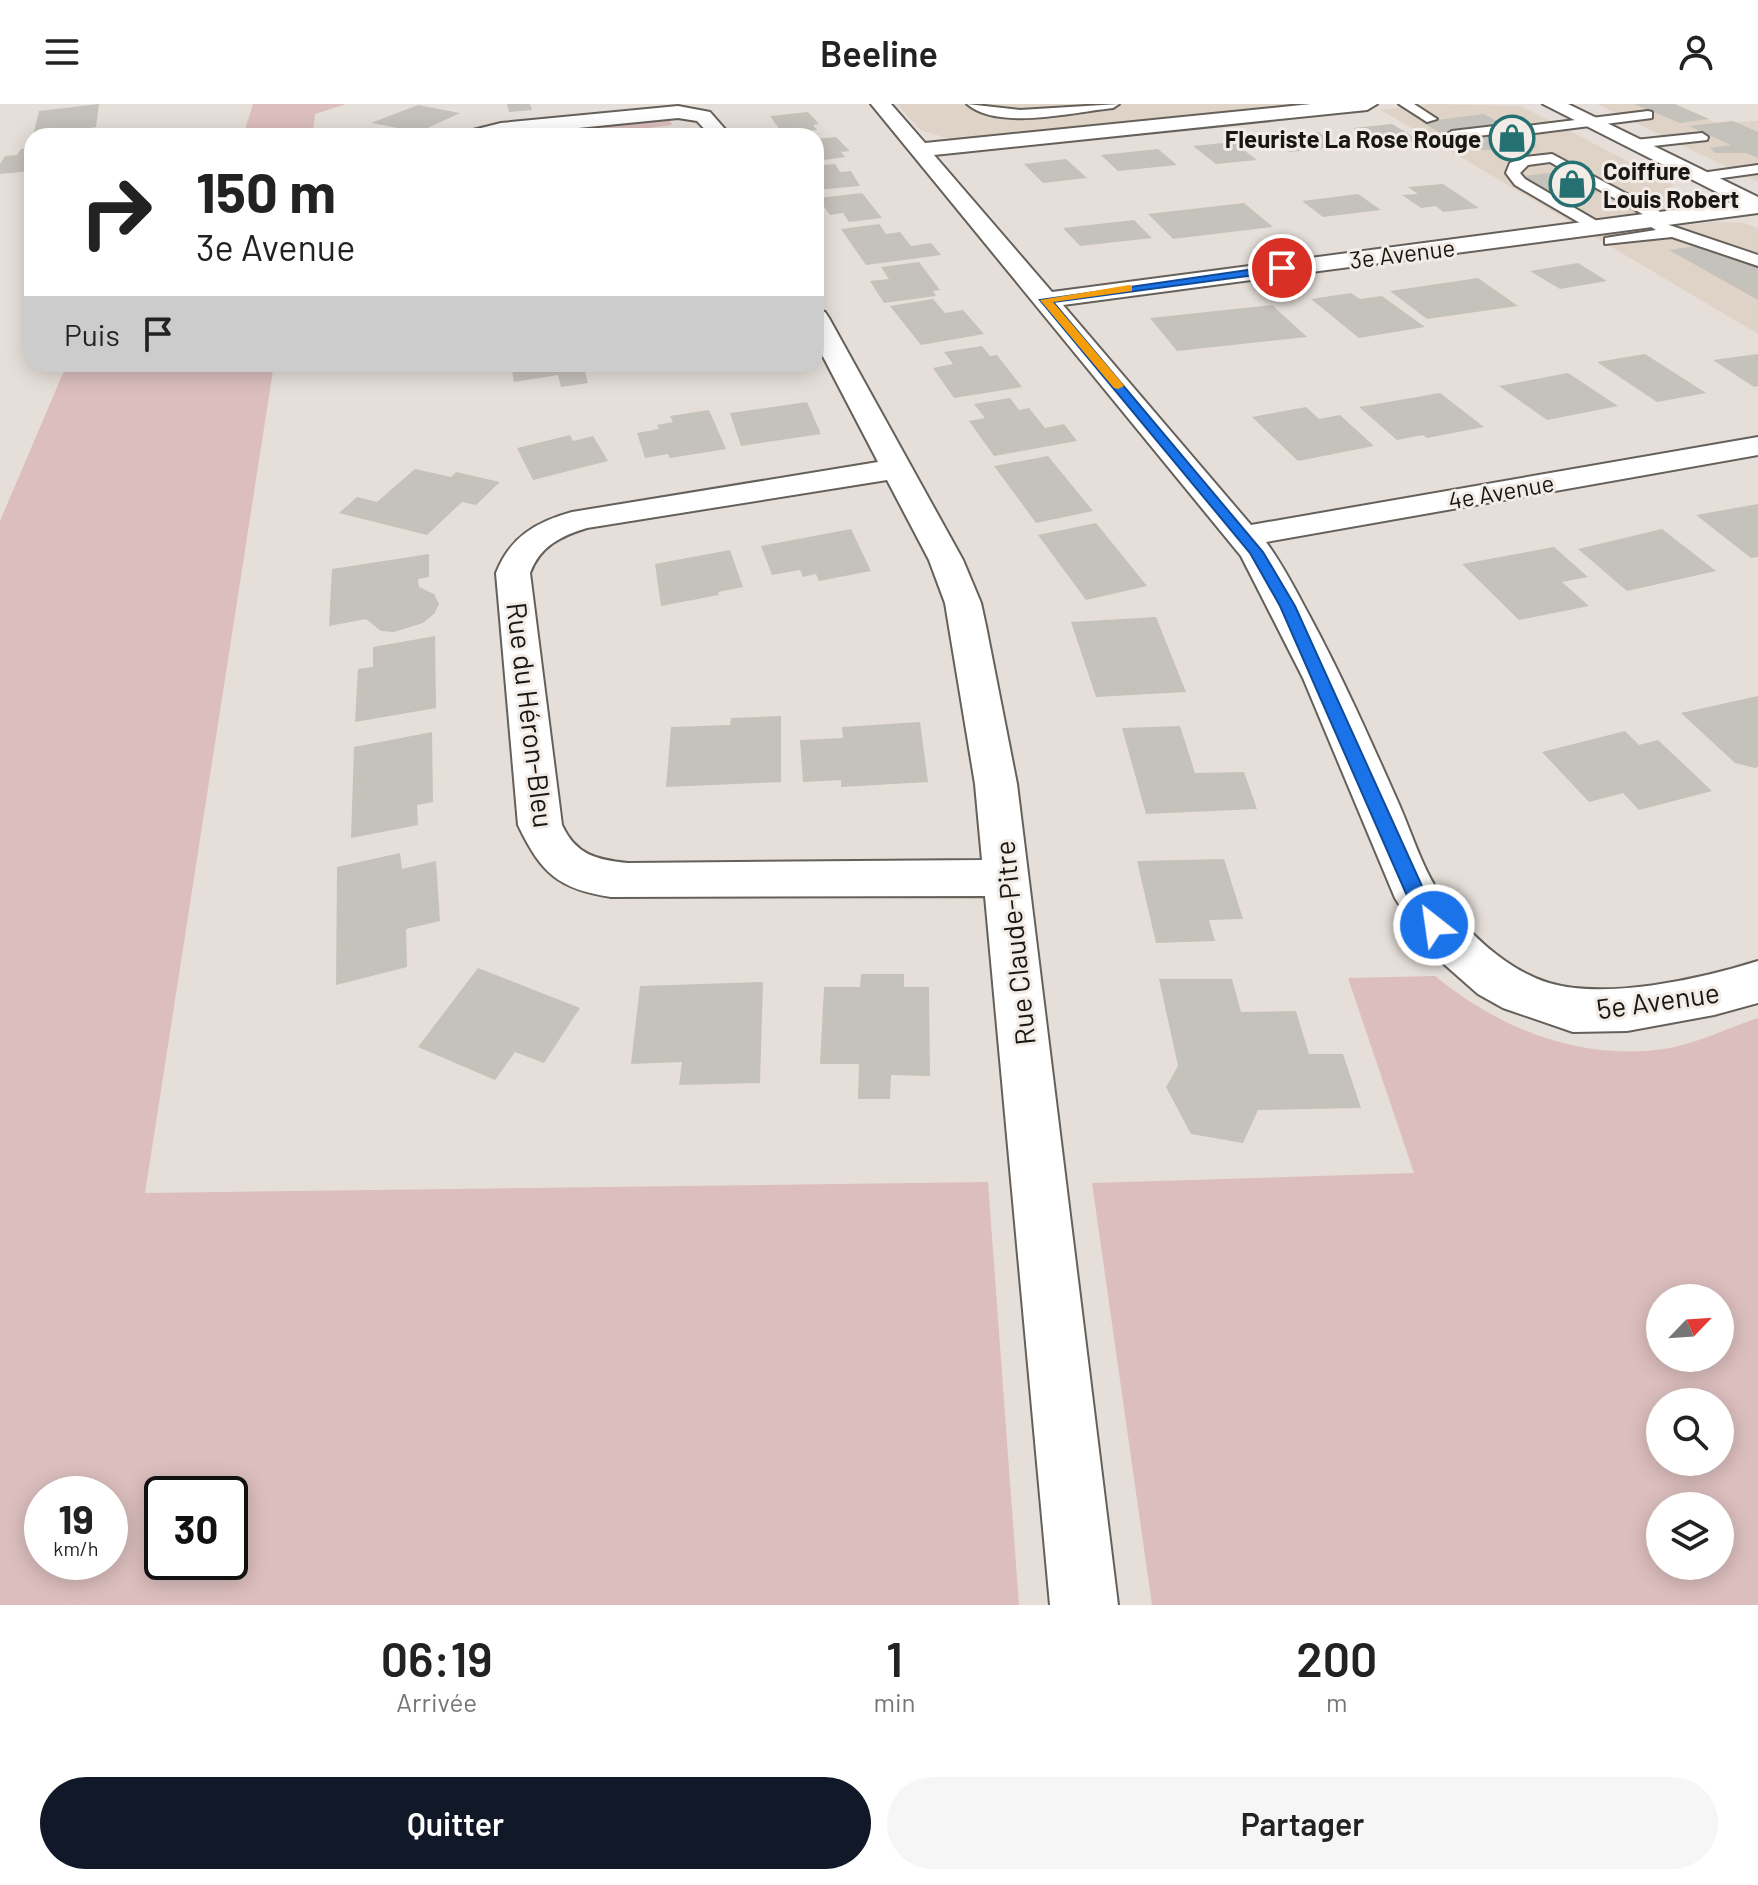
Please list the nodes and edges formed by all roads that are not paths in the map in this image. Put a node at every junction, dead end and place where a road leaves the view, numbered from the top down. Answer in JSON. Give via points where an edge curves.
{"nodes":[{"id":1,"x":881,"y":104,"type":"edge"},
{"id":2,"x":973,"y":104,"type":"edge"},
{"id":3,"x":1113,"y":104,"type":"edge"},
{"id":4,"x":1365,"y":104,"type":"edge"},
{"id":5,"x":1405,"y":104,"type":"edge"},
{"id":6,"x":1558,"y":106,"type":"edge"},
{"id":7,"x":1040,"y":111,"type":"junction"},
{"id":8,"x":1588,"y":114,"type":"junction"},
{"id":9,"x":1648,"y":115,"type":"dead end"},
{"id":10,"x":1431,"y":119,"type":"dead end"},
{"id":11,"x":511,"y":128,"type":"edge"},
{"id":12,"x":715,"y":128,"type":"edge"},
{"id":13,"x":1527,"y":130,"type":"junction"},
{"id":14,"x":1066,"y":135,"type":"junction"},
{"id":15,"x":1452,"y":135,"type":"dead end"},
{"id":16,"x":1702,"y":137,"type":"dead end"},
{"id":17,"x":1552,"y":143,"type":"dead end"},
{"id":18,"x":1635,"y":144,"type":"junction"},
{"id":19,"x":919,"y":150,"type":"junction"},
{"id":20,"x":1758,"y":169,"type":"edge"},
{"id":21,"x":1701,"y":177,"type":"junction"},
{"id":22,"x":1758,"y":206,"type":"edge"},
{"id":23,"x":1659,"y":224,"type":"junction"},
{"id":24,"x":1603,"y":234,"type":"junction"},
{"id":25,"x":1758,"y":261,"type":"edge"},
{"id":26,"x":1046,"y":300,"type":"junction"},
{"id":27,"x":824,"y":333,"type":"edge"},
{"id":28,"x":1758,"y":446,"type":"edge"},
{"id":29,"x":895,"y":469,"type":"junction"},
{"id":30,"x":1245,"y":536,"type":"junction"},
{"id":31,"x":1007,"y":878,"type":"junction"},
{"id":32,"x":1758,"y":982,"type":"edge"},
{"id":33,"x":1084,"y":1605,"type":"edge"}],
"edges":[{"from":1,"to":19,"type":"street","name":"5e Avenue"},
{"from":2,"to":7,"type":"lane","via":[[997,113]]},
{"from":3,"to":7,"type":"lane"},
{"from":4,"to":14,"type":"street"},
{"from":5,"to":10,"type":"lane"},
{"from":6,"to":8,"type":"street"},
{"from":7,"to":14,"type":"lane"},
{"from":8,"to":9,"type":"lane"},
{"from":8,"to":13,"type":"lane"},
{"from":8,"to":18,"type":"street"},
{"from":11,"to":12,"type":"street","via":[[678,112],[705,116]]},
{"from":13,"to":15,"type":"lane"},
{"from":13,"to":17,"type":"lane"},
{"from":14,"to":19,"type":"street"},
{"from":16,"to":18,"type":"lane"},
{"from":18,"to":21,"type":"street"},
{"from":19,"to":26,"type":"street","name":"5e Avenue"},
{"from":20,"to":21,"type":"lane"},
{"from":21,"to":22,"type":"street"},
{"from":22,"to":23,"type":"street","name":"3e Avenue"},
{"from":23,"to":24,"type":"street","name":"3e Avenue"},
{"from":23,"to":24,"type":"lane","via":[[1552,158],[1515,166],[1520,182]]},
{"from":23,"to":25,"type":"lane"},
{"from":24,"to":26,"type":"street","name":"3e Avenue"},
{"from":26,"to":30,"type":"street","name":"5e Avenue"},
{"from":27,"to":29,"type":"street","name":"Rue Claude-Pitre"},
{"from":28,"to":30,"type":"street","name":"4e Avenue"},
{"from":29,"to":31,"type":"street","name":"Rue Claude-Pitre","via":[[946,560],[963,603],[992,755]]},
{"from":29,"to":31,"type":"street","name":"Rue du Héron-Bleu","via":[[584,519],[526,546],[513,573],[540,825],[555,855],[598,878]]},
{"from":30,"to":32,"type":"street","name":"5e Avenue","via":[[1287,606],[1418,898],[1434,925],[1486,975],[1512,990],[1573,1010],[1601,1012],[1696,998]]},
{"from":31,"to":33,"type":"street","name":"Rue Claude-Pitre"}]}
